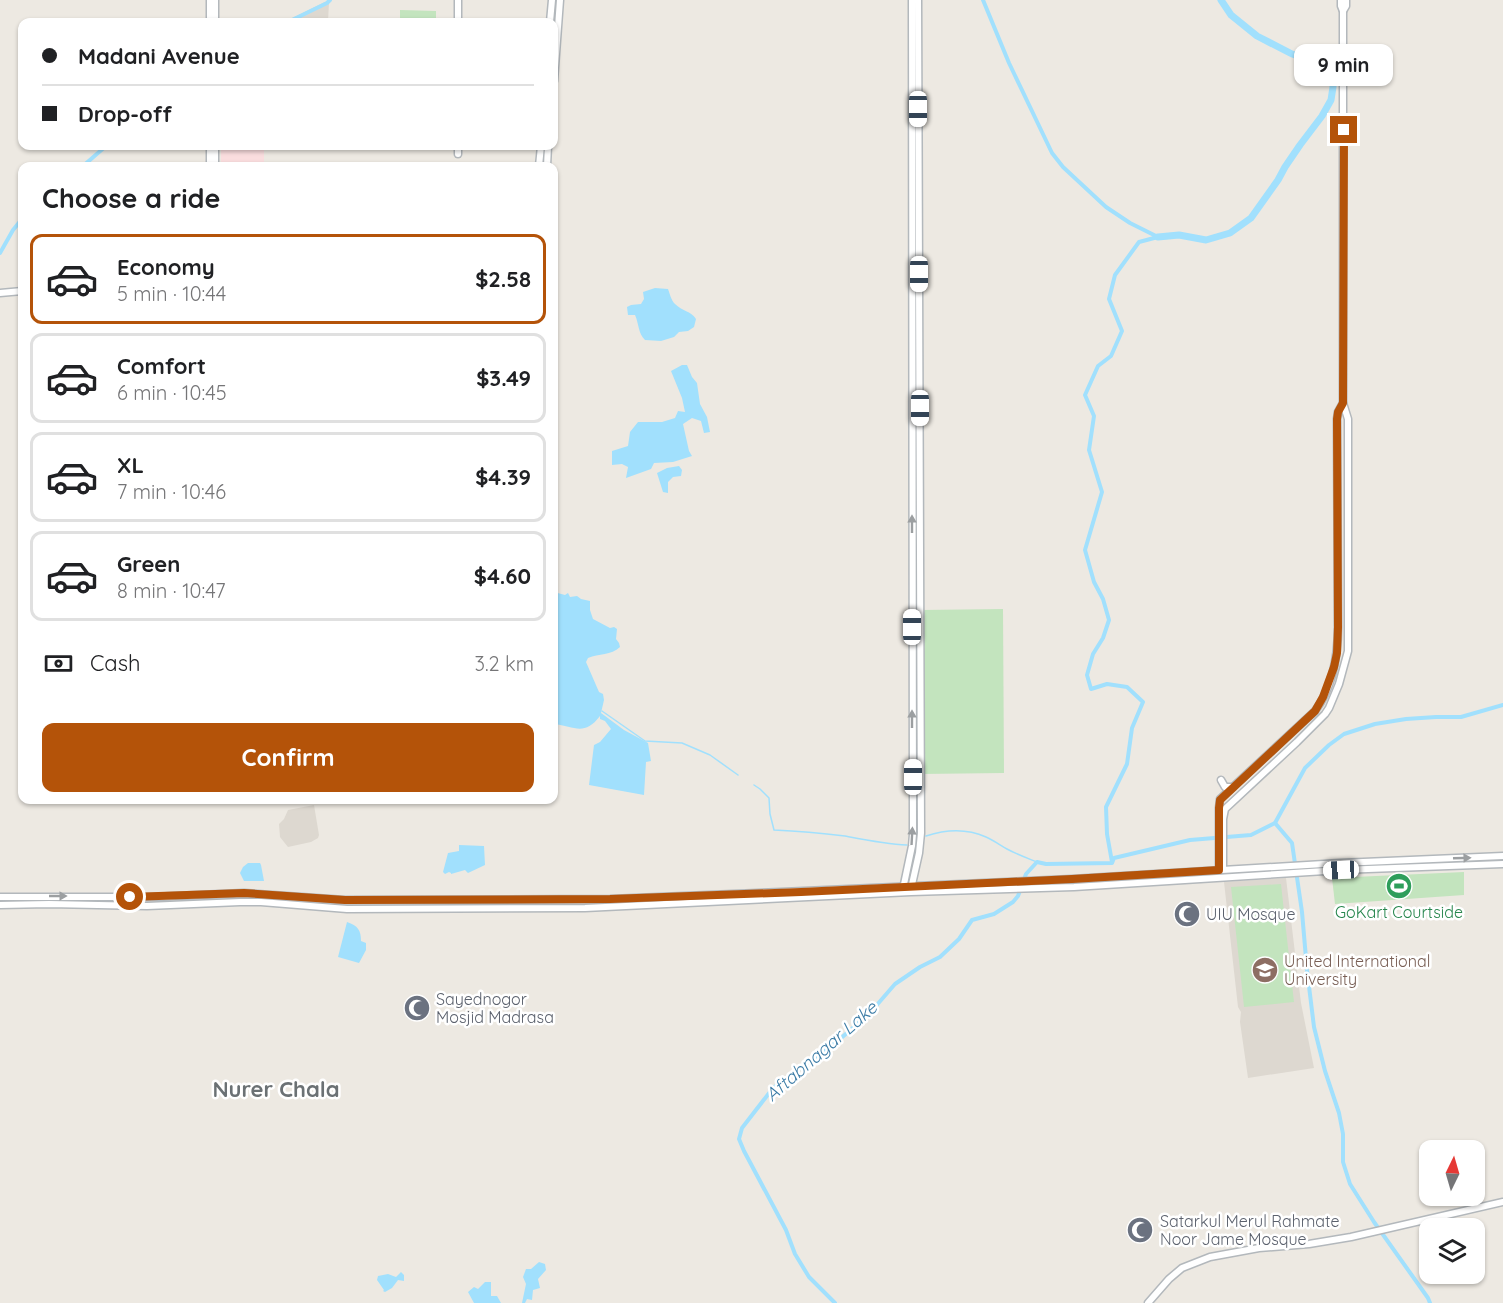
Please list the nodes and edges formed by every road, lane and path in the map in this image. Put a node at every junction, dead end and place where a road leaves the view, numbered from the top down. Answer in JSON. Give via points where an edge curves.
{"nodes":[{"id":1,"x":210,"y":0,"type":"edge"},
{"id":2,"x":215,"y":0,"type":"edge"},
{"id":3,"x":458,"y":0,"type":"edge"},
{"id":4,"x":552,"y":0,"type":"edge"},
{"id":5,"x":560,"y":0,"type":"edge"},
{"id":6,"x":912,"y":0,"type":"edge"},
{"id":7,"x":918,"y":0,"type":"edge"},
{"id":8,"x":1341,"y":0,"type":"edge"},
{"id":9,"x":1346,"y":0,"type":"edge"},
{"id":10,"x":1343,"y":11,"type":"junction"},
{"id":11,"x":210,"y":18,"type":"edge"},
{"id":12,"x":215,"y":18,"type":"edge"},
{"id":13,"x":458,"y":18,"type":"edge"},
{"id":14,"x":550,"y":18,"type":"edge"},
{"id":15,"x":558,"y":27,"type":"edge"},
{"id":16,"x":458,"y":150,"type":"edge"},
{"id":17,"x":458,"y":154,"type":"dead end"},
{"id":18,"x":18,"y":291,"type":"edge"},
{"id":19,"x":0,"y":293,"type":"edge"},
{"id":20,"x":1343,"y":403,"type":"junction"},
{"id":21,"x":1318,"y":707,"type":"junction"},
{"id":22,"x":1329,"y":708,"type":"junction"},
{"id":23,"x":921,"y":774,"type":"junction"},
{"id":24,"x":913,"y":777,"type":"junction"},
{"id":25,"x":1221,"y":780,"type":"dead end"},
{"id":26,"x":1235,"y":786,"type":"junction"},
{"id":27,"x":1221,"y":819,"type":"junction"},
{"id":28,"x":1503,"y":856,"type":"edge"},
{"id":29,"x":1503,"y":864,"type":"edge"},
{"id":30,"x":1341,"y":867,"type":"junction"},
{"id":31,"x":1221,"y":870,"type":"junction"},
{"id":32,"x":1270,"y":871,"type":"junction"},
{"id":33,"x":1023,"y":881,"type":"junction"},
{"id":34,"x":981,"y":886,"type":"junction"},
{"id":35,"x":1023,"y":888,"type":"junction"},
{"id":36,"x":907,"y":889,"type":"junction"},
{"id":37,"x":801,"y":895,"type":"junction"},
{"id":38,"x":0,"y":897,"type":"edge"},
{"id":39,"x":401,"y":899,"type":"junction"},
{"id":40,"x":594,"y":899,"type":"junction"},
{"id":41,"x":0,"y":905,"type":"edge"},
{"id":42,"x":595,"y":908,"type":"junction"},
{"id":43,"x":399,"y":909,"type":"junction"},
{"id":44,"x":1503,"y":1202,"type":"edge"},
{"id":45,"x":1148,"y":1303,"type":"edge"}],
"edges":[{"from":1,"to":11,"type":"street"},
{"from":2,"to":12,"type":"street"},
{"from":3,"to":13,"type":"street"},
{"from":4,"to":14,"type":"street"},
{"from":5,"to":15,"type":"street"},
{"from":24,"to":6,"type":"street","one_way":true},
{"from":7,"to":23,"type":"street"},
{"from":8,"to":10,"type":"street"},
{"from":9,"to":10,"type":"street"},
{"from":10,"to":20,"type":"street"},
{"from":16,"to":17,"type":"street"},
{"from":18,"to":19,"type":"street"},
{"from":20,"to":21,"type":"street","via":[[1337,419],[1337,653]]},
{"from":20,"to":22,"type":"street","via":[[1348,419],[1349,639],[1343,674]]},
{"from":21,"to":22,"type":"street"},
{"from":21,"to":26,"type":"street"},
{"from":22,"to":27,"type":"street","via":[[1227,807]]},
{"from":23,"to":24,"type":"street"},
{"from":23,"to":36,"type":"street","via":[[920,843]]},
{"from":36,"to":24,"type":"street","one_way":true,"via":[[913,840]]},
{"from":25,"to":26,"type":"street","via":[[1225,787]]},
{"from":26,"to":27,"type":"street","via":[[1220,800]]},
{"from":27,"to":31,"type":"street"},
{"from":30,"to":28,"type":"street","one_way":true},
{"from":29,"to":30,"type":"street"},
{"from":30,"to":32,"type":"street"},
{"from":31,"to":32,"type":"street"},
{"from":31,"to":33,"type":"street"},
{"from":32,"to":35,"type":"street"},
{"from":33,"to":34,"type":"street"},
{"from":33,"to":35,"type":"street"},
{"from":34,"to":35,"type":"street"},
{"from":34,"to":36,"type":"street"},
{"from":36,"to":37,"type":"street"},
{"from":37,"to":40,"type":"street"},
{"from":37,"to":42,"type":"street"},
{"from":38,"to":39,"type":"street","one_way":true,"via":[[244,893],[345,900]]},
{"from":39,"to":40,"type":"street"},
{"from":39,"to":43,"type":"street"},
{"from":40,"to":42,"type":"street"},
{"from":41,"to":43,"type":"street","via":[[240,902]]},
{"from":42,"to":43,"type":"street"},
{"from":44,"to":45,"type":"street","via":[[1351,1237],[1210,1257],[1182,1268]]}]}
